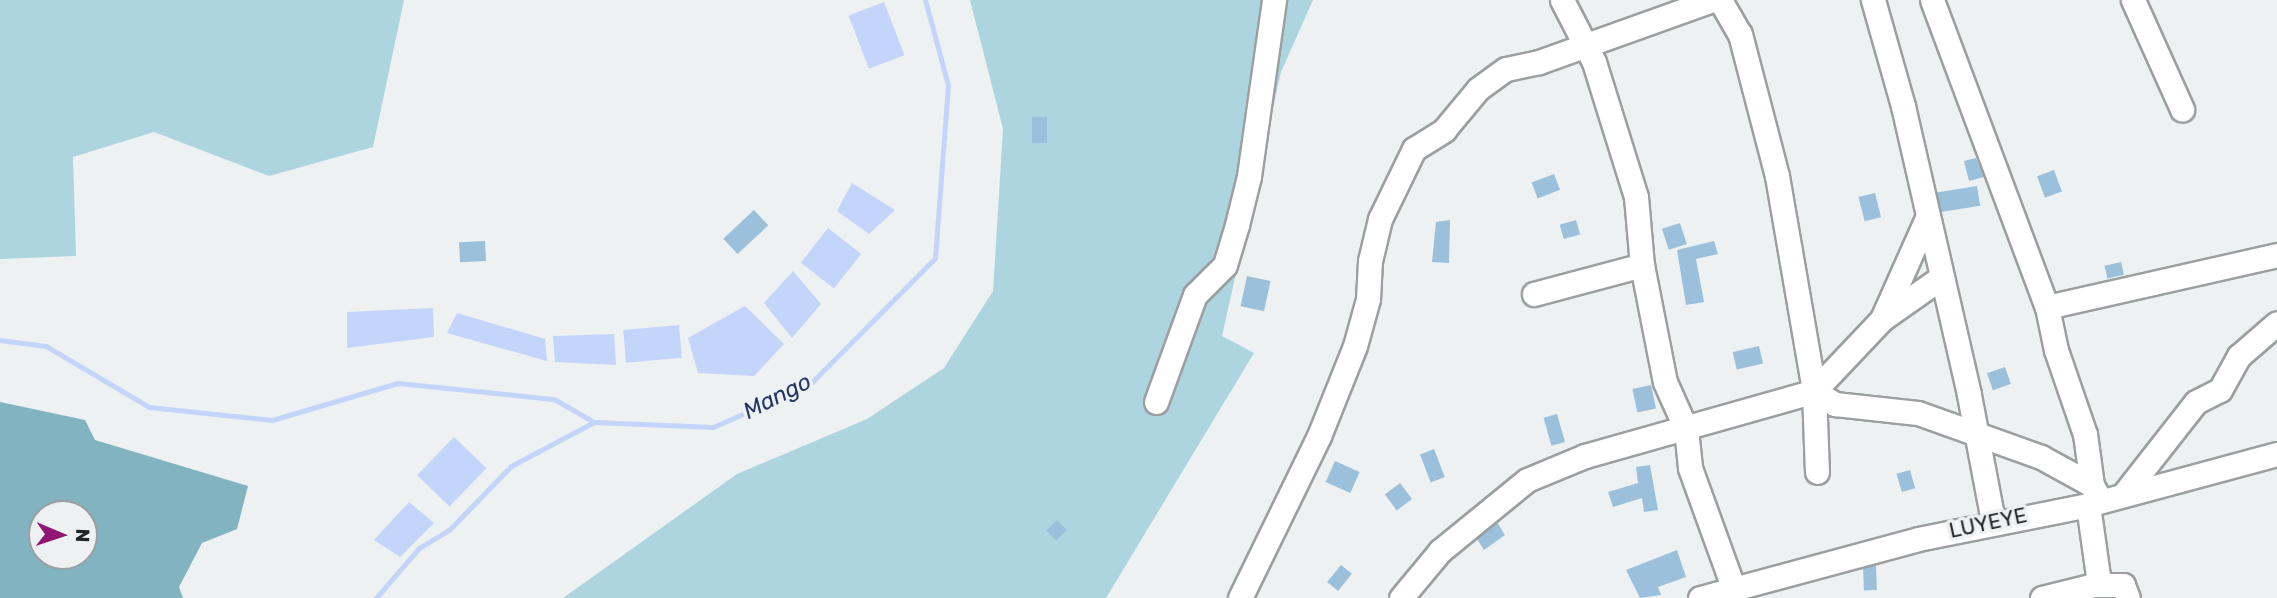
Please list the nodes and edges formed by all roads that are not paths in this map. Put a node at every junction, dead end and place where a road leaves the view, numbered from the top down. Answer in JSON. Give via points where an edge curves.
{"nodes":[{"id":1,"x":1274,"y":0,"type":"edge"},
{"id":2,"x":1562,"y":0,"type":"edge"},
{"id":3,"x":1712,"y":0,"type":"edge"},
{"id":4,"x":1720,"y":0,"type":"edge"},
{"id":5,"x":1873,"y":0,"type":"edge"},
{"id":6,"x":1932,"y":0,"type":"edge"},
{"id":7,"x":2133,"y":0,"type":"edge"},
{"id":8,"x":1585,"y":42,"type":"junction"},
{"id":9,"x":2182,"y":109,"type":"dead end"},
{"id":10,"x":1927,"y":218,"type":"junction"},
{"id":11,"x":2277,"y":255,"type":"edge"},
{"id":12,"x":1642,"y":265,"type":"junction"},
{"id":13,"x":1939,"y":279,"type":"junction"},
{"id":14,"x":1534,"y":294,"type":"dead end"},
{"id":15,"x":2047,"y":307,"type":"junction"},
{"id":16,"x":1882,"y":319,"type":"junction"},
{"id":17,"x":2277,"y":323,"type":"edge"},
{"id":18,"x":1814,"y":391,"type":"junction"},
{"id":19,"x":1156,"y":402,"type":"dead end"},
{"id":20,"x":1686,"y":429,"type":"junction"},
{"id":21,"x":1974,"y":434,"type":"junction"},
{"id":22,"x":2277,"y":454,"type":"edge"},
{"id":23,"x":1817,"y":472,"type":"dead end"},
{"id":24,"x":2123,"y":495,"type":"junction"},
{"id":25,"x":2094,"y":497,"type":"junction"},
{"id":26,"x":1993,"y":521,"type":"junction"},
{"id":27,"x":2094,"y":585,"type":"junction"},
{"id":28,"x":1733,"y":587,"type":"junction"},
{"id":29,"x":1240,"y":598,"type":"edge"},
{"id":30,"x":1401,"y":598,"type":"edge"},
{"id":31,"x":1700,"y":598,"type":"edge"},
{"id":32,"x":2042,"y":598,"type":"edge"},
{"id":33,"x":2128,"y":598,"type":"edge"}],
"edges":[{"from":1,"to":19,"type":"street","via":[[1250,176],[1237,225],[1224,265],[1195,295]]},
{"from":2,"to":8,"type":"street"},
{"from":3,"to":8,"type":"street"},
{"from":4,"to":18,"type":"street","via":[[1740,34],[1756,88]]},
{"from":5,"to":10,"type":"street"},
{"from":6,"to":15,"type":"street"},
{"from":7,"to":9,"type":"street"},
{"from":8,"to":12,"type":"street","via":[[1636,197]]},
{"from":8,"to":29,"type":"street","via":[[1539,62],[1506,69],[1478,89],[1444,130],[1414,149],[1380,219],[1370,261],[1368,299],[1355,346],[1319,436]]},
{"from":10,"to":13,"type":"street"},
{"from":10,"to":16,"type":"street"},
{"from":11,"to":15,"type":"street"},
{"from":12,"to":14,"type":"street"},
{"from":12,"to":20,"type":"street","via":[[1665,382]]},
{"from":13,"to":16,"type":"street"},
{"from":13,"to":21,"type":"street","via":[[1969,395]]},
{"from":15,"to":25,"type":"street","via":[[2056,350],[2085,434]]},
{"from":16,"to":18,"type":"street"},
{"from":17,"to":24,"type":"street","via":[[2239,356],[2220,390],[2196,402]]},
{"from":18,"to":20,"type":"street"},
{"from":18,"to":21,"type":"street","via":[[1835,404],[1918,412]]},
{"from":18,"to":23,"type":"street"},
{"from":20,"to":28,"type":"street","via":[[1690,468]]},
{"from":20,"to":30,"type":"street","via":[[1585,456],[1527,480],[1440,551]]},
{"from":21,"to":25,"type":"street","via":[[2041,457]]},
{"from":21,"to":26,"type":"street"},
{"from":22,"to":24,"type":"street","name":"LUYEYE"},
{"from":24,"to":25,"type":"street","name":"LUYEYE"},
{"from":25,"to":26,"type":"street","name":"LUYEYE"},
{"from":25,"to":27,"type":"street","via":[[2098,568]]},
{"from":26,"to":28,"type":"street","name":"LUYEYE"},
{"from":27,"to":32,"type":"street"},
{"from":27,"to":33,"type":"street","via":[[2123,585]]},
{"from":28,"to":31,"type":"street","name":"LUYEYE"}]}
